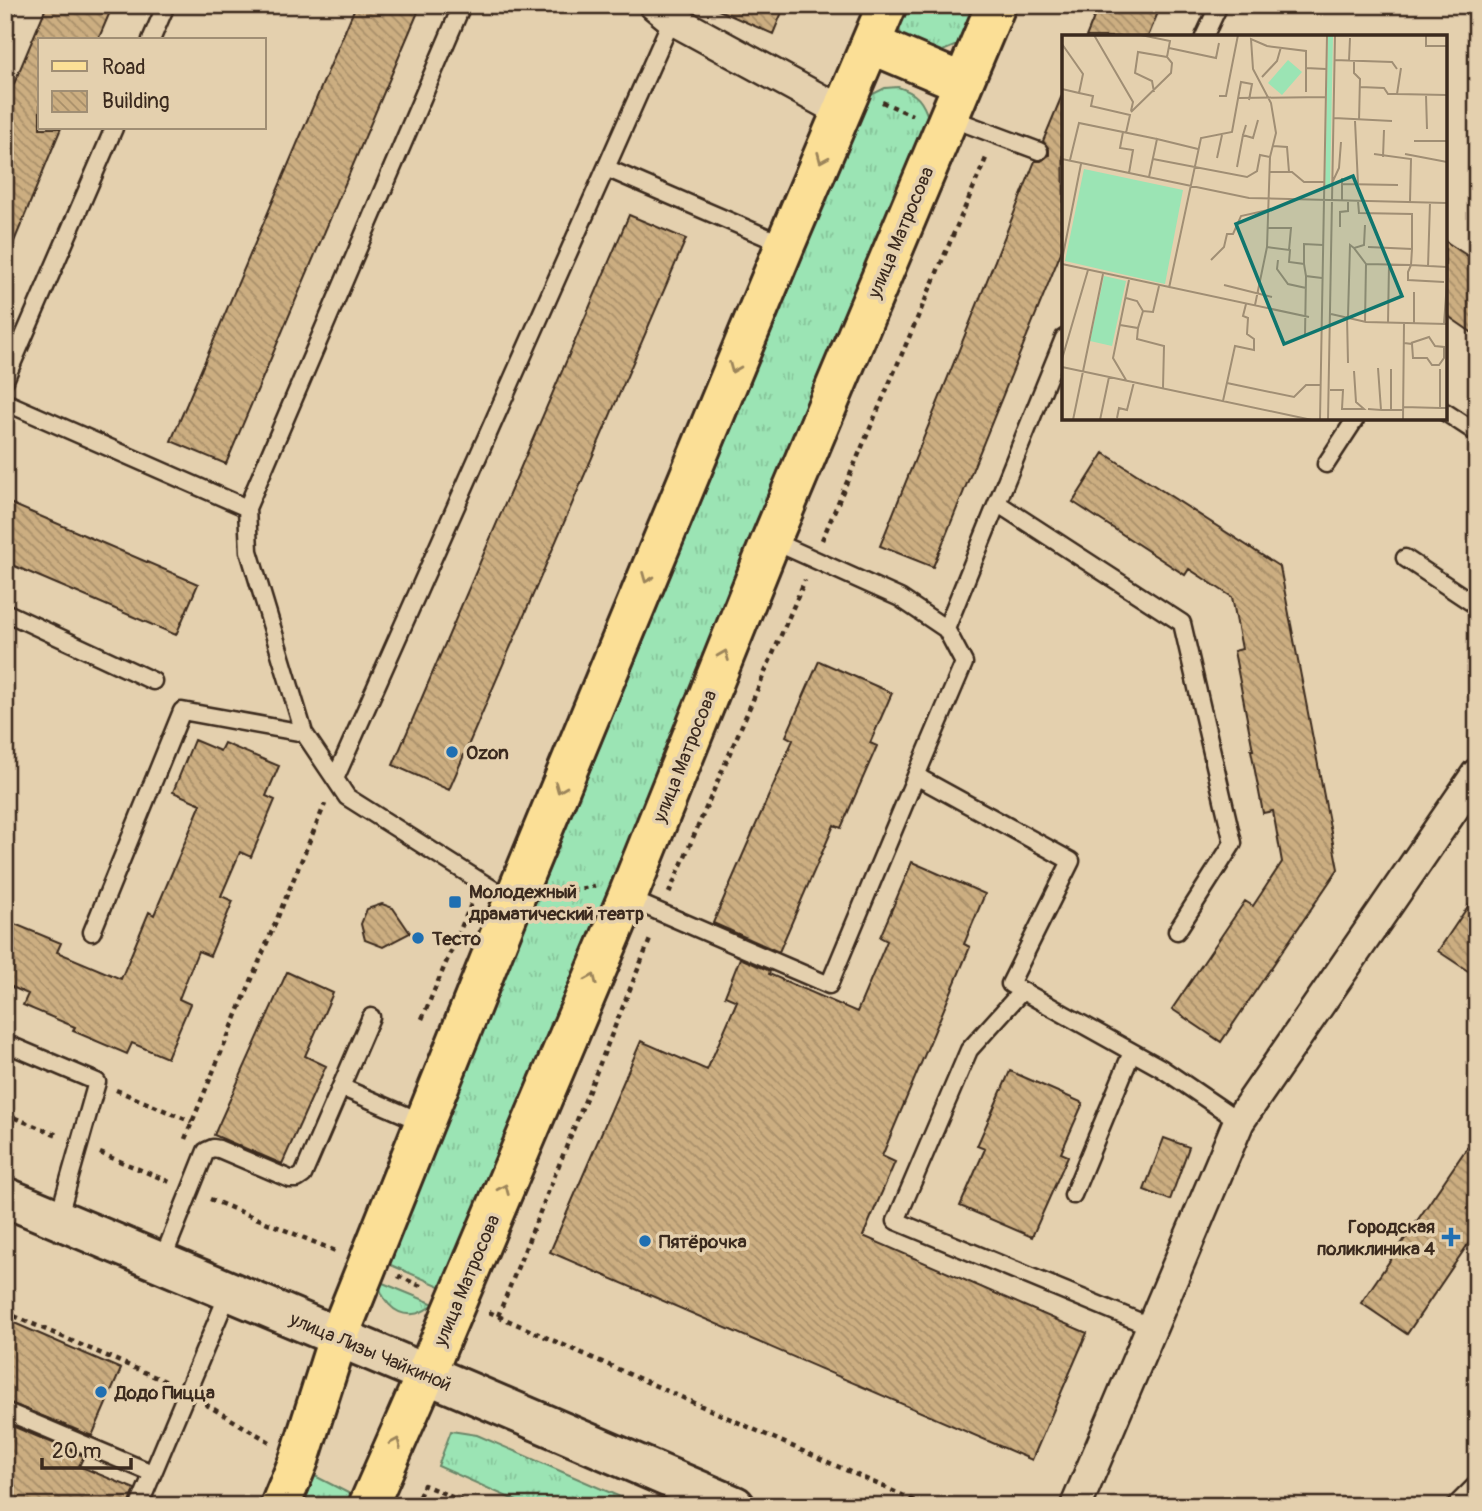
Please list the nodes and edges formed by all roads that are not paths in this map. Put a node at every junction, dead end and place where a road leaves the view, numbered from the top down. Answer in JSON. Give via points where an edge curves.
{"nodes":[{"id":1,"x":166,"y":5,"type":"edge"},
{"id":2,"x":463,"y":5,"type":"edge"},
{"id":3,"x":887,"y":5,"type":"edge"},
{"id":4,"x":996,"y":5,"type":"edge"},
{"id":5,"x":1219,"y":5,"type":"edge"},
{"id":6,"x":674,"y":16,"type":"edge"},
{"id":7,"x":1204,"y":35,"type":"edge"},
{"id":8,"x":152,"y":38,"type":"edge"},
{"id":9,"x":871,"y":44,"type":"junction"},
{"id":10,"x":963,"y":83,"type":"junction"},
{"id":11,"x":846,"y":100,"type":"junction"},
{"id":12,"x":946,"y":122,"type":"junction"},
{"id":13,"x":113,"y":130,"type":"edge"},
{"id":14,"x":1039,"y":151,"type":"dead end"},
{"id":15,"x":606,"y":168,"type":"junction"},
{"id":16,"x":785,"y":245,"type":"junction"},
{"id":17,"x":1062,"y":343,"type":"edge"},
{"id":18,"x":5,"y":380,"type":"edge"},
{"id":19,"x":5,"y":402,"type":"edge"},
{"id":20,"x":1447,"y":413,"type":"edge"},
{"id":21,"x":1355,"y":420,"type":"edge"},
{"id":22,"x":1477,"y":433,"type":"edge"},
{"id":23,"x":1326,"y":464,"type":"dead end"},
{"id":24,"x":997,"y":503,"type":"junction"},
{"id":25,"x":247,"y":508,"type":"junction"},
{"id":26,"x":771,"y":540,"type":"junction"},
{"id":27,"x":1405,"y":558,"type":"dead end"},
{"id":28,"x":1477,"y":606,"type":"edge"},
{"id":29,"x":5,"y":612,"type":"edge"},
{"id":30,"x":946,"y":629,"type":"junction"},
{"id":31,"x":153,"y":681,"type":"dead end"},
{"id":32,"x":304,"y":733,"type":"junction"},
{"id":33,"x":1477,"y":774,"type":"edge"},
{"id":34,"x":916,"y":776,"type":"junction"},
{"id":35,"x":335,"y":779,"type":"junction"},
{"id":36,"x":640,"y":897,"type":"junction"},
{"id":37,"x":513,"y":902,"type":"junction"},
{"id":38,"x":1177,"y":930,"type":"dead end"},
{"id":39,"x":92,"y":932,"type":"dead end"},
{"id":40,"x":1022,"y":991,"type":"junction"},
{"id":41,"x":371,"y":1017,"type":"dead end"},
{"id":42,"x":5,"y":1043,"type":"edge"},
{"id":43,"x":1132,"y":1052,"type":"junction"},
{"id":44,"x":341,"y":1087,"type":"junction"},
{"id":45,"x":1239,"y":1121,"type":"junction"},
{"id":46,"x":424,"y":1123,"type":"junction"},
{"id":47,"x":1073,"y":1195,"type":"dead end"},
{"id":48,"x":5,"y":1197,"type":"edge"},
{"id":49,"x":58,"y":1220,"type":"junction"},
{"id":50,"x":161,"y":1263,"type":"junction"},
{"id":51,"x":229,"y":1292,"type":"junction"},
{"id":52,"x":1152,"y":1327,"type":"junction"},
{"id":53,"x":338,"y":1338,"type":"junction"},
{"id":54,"x":426,"y":1374,"type":"junction"},
{"id":55,"x":5,"y":1411,"type":"edge"},
{"id":56,"x":152,"y":1473,"type":"junction"},
{"id":57,"x":1477,"y":1484,"type":"edge"},
{"id":58,"x":139,"y":1506,"type":"edge"},
{"id":59,"x":280,"y":1506,"type":"edge"},
{"id":60,"x":368,"y":1506,"type":"edge"},
{"id":61,"x":735,"y":1506,"type":"edge"},
{"id":62,"x":1076,"y":1506,"type":"edge"},
{"id":63,"x":1455,"y":1506,"type":"edge"}],
"edges":[{"from":1,"to":8,"type":"lane"},
{"from":2,"to":25,"type":"lane"},
{"from":3,"to":9,"type":"main road"},
{"from":4,"to":10,"type":"main road","name":"улица Матросова"},
{"from":5,"to":7,"type":"lane"},
{"from":6,"to":11,"type":"street"},
{"from":6,"to":15,"type":"lane"},
{"from":9,"to":10,"type":"main road"},
{"from":9,"to":11,"type":"main road"},
{"from":10,"to":12,"type":"main road","name":"улица Матросова"},
{"from":11,"to":16,"type":"main road","one_way":true},
{"from":12,"to":14,"type":"lane"},
{"from":12,"to":26,"type":"main road","name":"улица Матросова"},
{"from":13,"to":18,"type":"lane"},
{"from":15,"to":16,"type":"lane"},
{"from":15,"to":35,"type":"lane"},
{"from":16,"to":37,"type":"main road","one_way":true},
{"from":17,"to":24,"type":"lane"},
{"from":19,"to":25,"type":"lane"},
{"from":20,"to":22,"type":"lane"},
{"from":21,"to":23,"type":"lane"},
{"from":24,"to":30,"type":"lane"},
{"from":24,"to":38,"type":"lane","via":[[1182,623],[1233,843]]},
{"from":25,"to":32,"type":"lane","via":[[249,551]]},
{"from":26,"to":30,"type":"lane","via":[[900,598]]},
{"from":36,"to":26,"type":"main road","name":"улица Матросова","one_way":true},
{"from":27,"to":28,"type":"lane"},
{"from":29,"to":31,"type":"lane"},
{"from":30,"to":34,"type":"lane","via":[[964,663]]},
{"from":32,"to":35,"type":"lane"},
{"from":32,"to":39,"type":"lane","via":[[182,711]]},
{"from":33,"to":45,"type":"street"},
{"from":34,"to":36,"type":"lane","via":[[829,985]]},
{"from":34,"to":40,"type":"lane","via":[[1071,861],[1010,984]]},
{"from":35,"to":37,"type":"lane","via":[[347,797]]},
{"from":54,"to":36,"type":"main road","name":"улица Матросова","one_way":true},
{"from":37,"to":46,"type":"main road"},
{"from":40,"to":43,"type":"lane"},
{"from":40,"to":52,"type":"lane","via":[[969,1050],[896,1221]]},
{"from":41,"to":44,"type":"lane"},
{"from":42,"to":49,"type":"lane","via":[[97,1082]]},
{"from":43,"to":45,"type":"lane"},
{"from":43,"to":47,"type":"lane"},
{"from":44,"to":46,"type":"lane"},
{"from":44,"to":50,"type":"lane","via":[[303,1175],[297,1179],[219,1149],[206,1150]]},
{"from":45,"to":52,"type":"street"},
{"from":46,"to":53,"type":"main road"},
{"from":48,"to":49,"type":"main road","name":"улица Лизы Чайкиной"},
{"from":49,"to":50,"type":"main road","name":"улица Лизы Чайкиной"},
{"from":50,"to":51,"type":"main road","name":"улица Лизы Чайкиной"},
{"from":51,"to":53,"type":"main road","name":"улица Лизы Чайкиной"},
{"from":51,"to":56,"type":"lane"},
{"from":52,"to":62,"type":"street"},
{"from":53,"to":54,"type":"main road","name":"улица Лизы Чайкиной"},
{"from":53,"to":59,"type":"main road"},
{"from":60,"to":54,"type":"main road","name":"улица Матросова","one_way":true},
{"from":54,"to":61,"type":"main road","name":"улица Лизы Чайкиной"},
{"from":55,"to":56,"type":"lane"},
{"from":56,"to":58,"type":"lane"},
{"from":57,"to":63,"type":"lane"}]}
